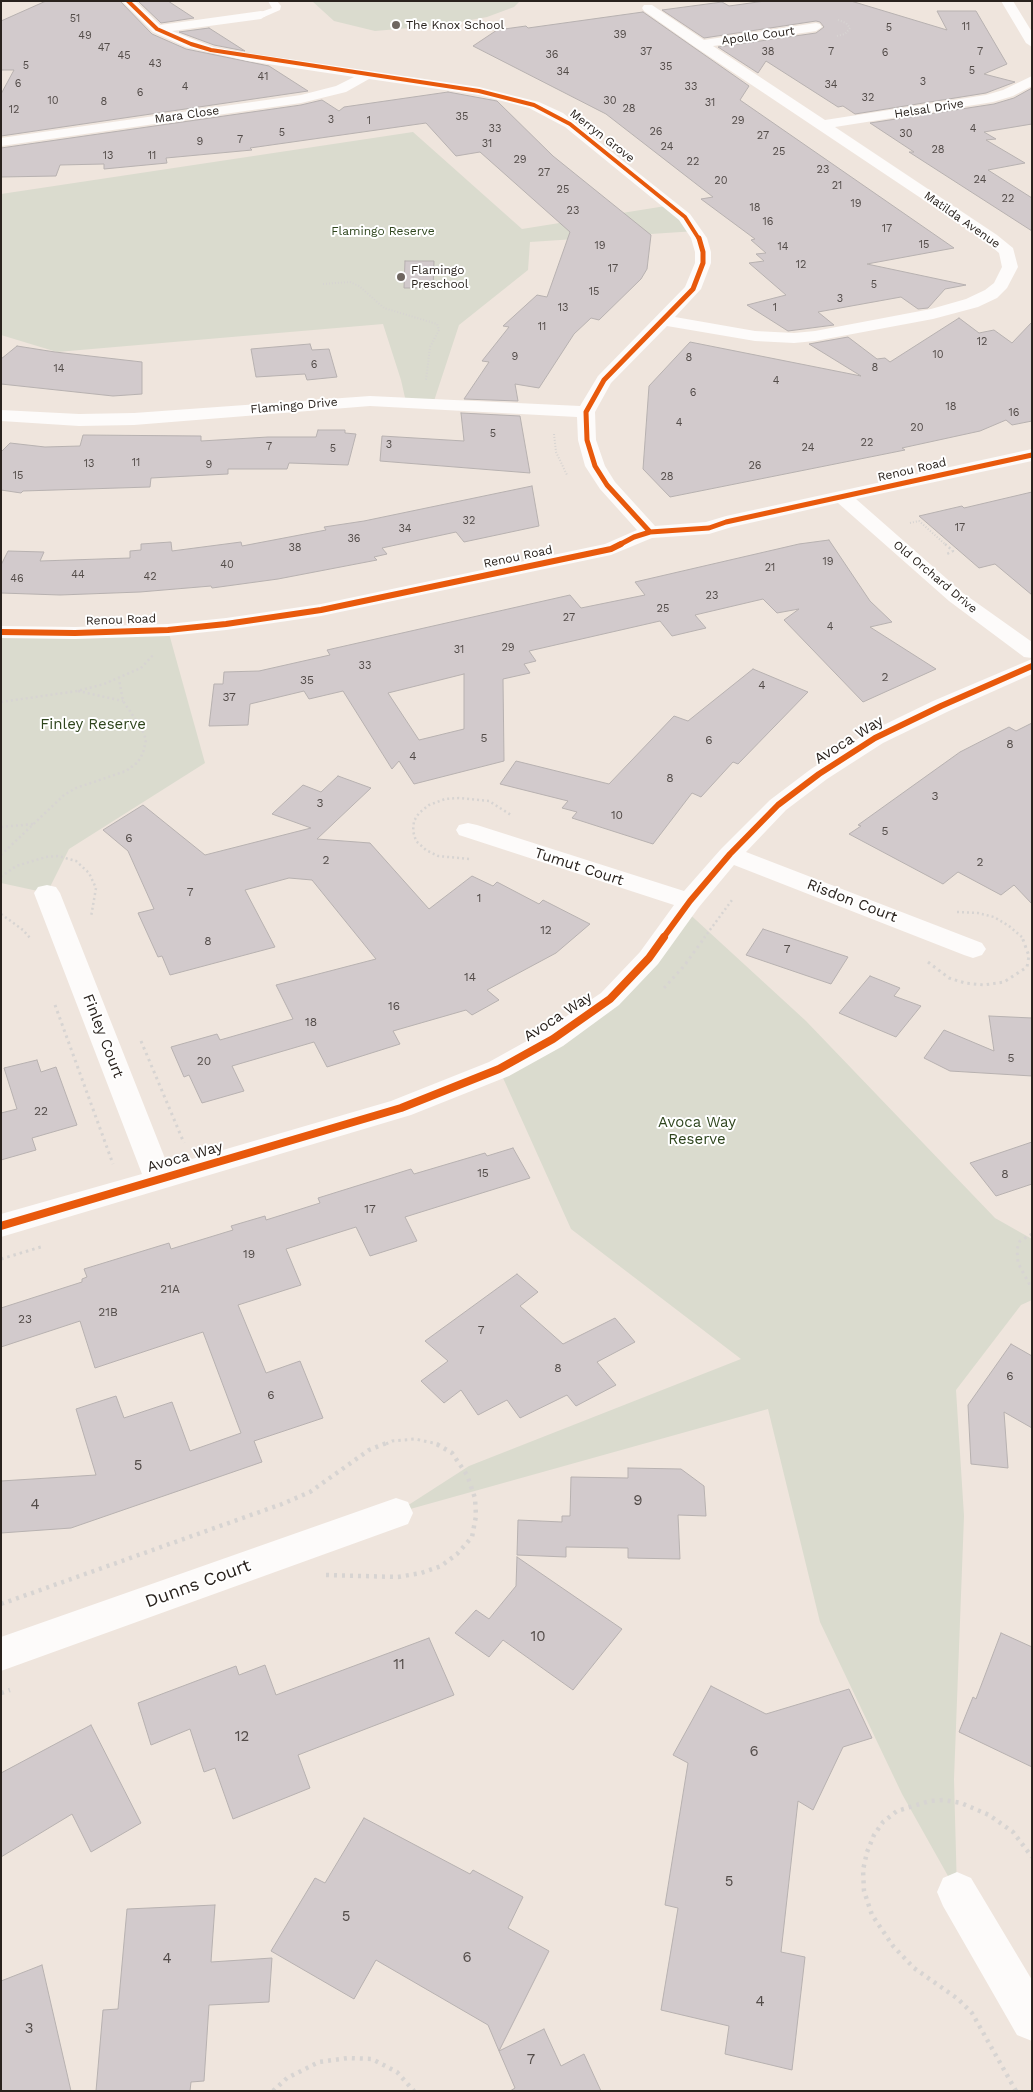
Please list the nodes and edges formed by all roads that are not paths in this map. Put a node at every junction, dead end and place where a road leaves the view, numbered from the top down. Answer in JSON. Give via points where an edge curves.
{"nodes":[{"id":1,"x":128,"y":1,"type":"edge"},
{"id":2,"x":272,"y":1,"type":"edge"},
{"id":3,"x":1007,"y":1,"type":"edge"},
{"id":4,"x":648,"y":8,"type":"dead end"},
{"id":5,"x":261,"y":15,"type":"joint"},
{"id":6,"x":816,"y":27,"type":"dead end"},
{"id":7,"x":156,"y":29,"type":"junction"},
{"id":8,"x":1032,"y":43,"type":"edge"},
{"id":9,"x":700,"y":44,"type":"junction"},
{"id":10,"x":368,"y":74,"type":"junction"},
{"id":11,"x":1032,"y":80,"type":"edge"},
{"id":12,"x":823,"y":125,"type":"junction"},
{"id":13,"x":1,"y":142,"type":"edge"},
{"id":14,"x":1026,"y":251,"type":"dead end"},
{"id":15,"x":1007,"y":252,"type":"junction"},
{"id":16,"x":664,"y":320,"type":"junction"},
{"id":17,"x":586,"y":412,"type":"junction"},
{"id":18,"x":1,"y":415,"type":"edge"},
{"id":19,"x":1032,"y":454,"type":"edge"},
{"id":20,"x":842,"y":497,"type":"junction"},
{"id":21,"x":650,"y":532,"type":"junction"},
{"id":22,"x":1,"y":632,"type":"edge"},
{"id":23,"x":1032,"y":652,"type":"edge"},
{"id":24,"x":1032,"y":666,"type":"edge"},
{"id":25,"x":468,"y":830,"type":"dead end"},
{"id":26,"x":730,"y":854,"type":"junction"},
{"id":27,"x":47,"y":893,"type":"dead end"},
{"id":28,"x":690,"y":901,"type":"junction"},
{"id":29,"x":974,"y":949,"type":"dead end"},
{"id":30,"x":158,"y":1178,"type":"junction"},
{"id":31,"x":1,"y":1226,"type":"edge"},
{"id":32,"x":396,"y":1513,"type":"dead end"},
{"id":33,"x":1,"y":1654,"type":"edge"},
{"id":34,"x":957,"y":1892,"type":"dead end"},
{"id":35,"x":1032,"y":2020,"type":"edge"}],
"edges":[{"from":1,"to":7,"type":"street","name":"Merryn Grove"},
{"from":2,"to":5,"type":"lane","via":[[277,6],[276,10]]},
{"from":3,"to":8,"type":"street"},
{"from":4,"to":9,"type":"street","name":"Matilda Avenue"},
{"from":5,"to":7,"type":"street"},
{"from":6,"to":9,"type":"street","name":"Apollo Court"},
{"from":7,"to":10,"type":"street","name":"Merryn Grove","via":[[191,44],[232,54]]},
{"from":9,"to":12,"type":"street","name":"Matilda Avenue"},
{"from":10,"to":13,"type":"street","name":"Mara Close","via":[[341,89],[301,99]]},
{"from":10,"to":16,"type":"street","name":"Merryn Grove","via":[[479,91],[541,108],[570,124],[666,200],[693,226],[700,238],[703,263],[693,289]]},
{"from":11,"to":12,"type":"street","name":"Helsal Drive","via":[[1008,94],[988,99]]},
{"from":12,"to":15,"type":"street","name":"Matilda Avenue"},
{"from":14,"to":15,"type":"street"},
{"from":15,"to":16,"type":"street","name":"Matilda Avenue","via":[[1010,267],[1007,276],[992,294],[933,314],[794,338],[754,336]]},
{"from":16,"to":17,"type":"street","name":"Merryn Grove","via":[[604,380]]},
{"from":17,"to":18,"type":"street","name":"Flamingo Drive","via":[[370,401],[134,419]]},
{"from":17,"to":21,"type":"street","via":[[587,440],[595,466],[607,485]]},
{"from":19,"to":20,"type":"street","name":"Renou Road"},
{"from":20,"to":21,"type":"street","name":"Renou Road","via":[[709,528]]},
{"from":20,"to":23,"type":"street","name":"Old Orchard Drive","via":[[956,597]]},
{"from":21,"to":22,"type":"street","name":"Renou Road","via":[[610,549],[277,618],[122,632]]},
{"from":24,"to":26,"type":"street","name":"Avoca Way","via":[[875,738],[778,805]]},
{"from":25,"to":28,"type":"street","name":"Tumut Court"},
{"from":26,"to":28,"type":"street","name":"Avoca Way"},
{"from":26,"to":29,"type":"street","name":"Risdon Court"},
{"from":27,"to":30,"type":"street","name":"Finley Court"},
{"from":28,"to":30,"type":"street","name":"Avoca Way","via":[[649,958],[610,999],[553,1039],[499,1070],[401,1108]]},
{"from":30,"to":31,"type":"street","name":"Avoca Way"},
{"from":32,"to":33,"type":"street","name":"Dunns Court"},
{"from":34,"to":35,"type":"street"}]}
